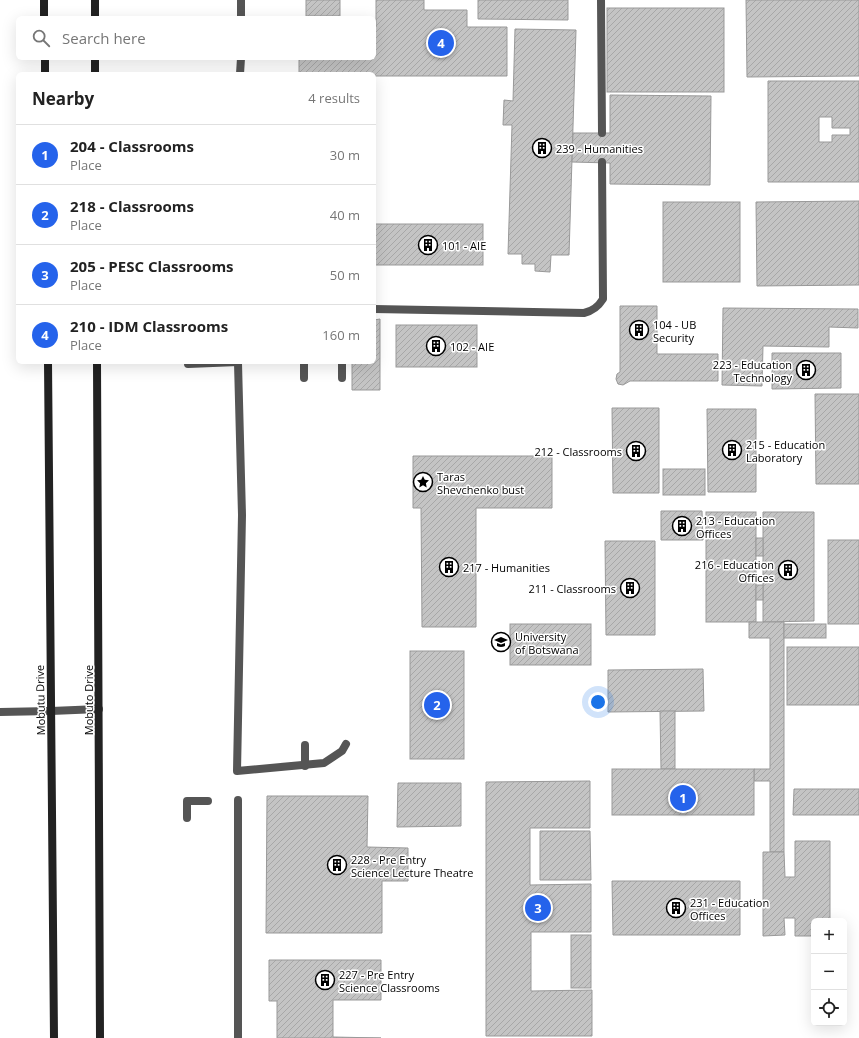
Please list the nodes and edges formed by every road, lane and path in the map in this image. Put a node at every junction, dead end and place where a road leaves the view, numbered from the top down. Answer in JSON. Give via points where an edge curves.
{"nodes":[{"id":1,"x":44,"y":0,"type":"edge"},
{"id":2,"x":95,"y":0,"type":"edge"},
{"id":3,"x":241,"y":0,"type":"edge"},
{"id":4,"x":601,"y":0,"type":"edge"},
{"id":5,"x":44,"y":16,"type":"edge"},
{"id":6,"x":95,"y":16,"type":"edge"},
{"id":7,"x":241,"y":16,"type":"edge"},
{"id":8,"x":45,"y":60,"type":"edge"},
{"id":9,"x":95,"y":60,"type":"edge"},
{"id":10,"x":241,"y":60,"type":"edge"},
{"id":11,"x":45,"y":72,"type":"edge"},
{"id":12,"x":95,"y":72,"type":"edge"},
{"id":13,"x":240,"y":72,"type":"edge"},
{"id":14,"x":602,"y":133,"type":"dead end"},
{"id":15,"x":602,"y":162,"type":"dead end"},
{"id":16,"x":376,"y":309,"type":"edge"},
{"id":17,"x":48,"y":364,"type":"edge"},
{"id":18,"x":97,"y":364,"type":"edge"},
{"id":19,"x":238,"y":364,"type":"edge"},
{"id":20,"x":304,"y":364,"type":"edge"},
{"id":21,"x":342,"y":364,"type":"edge"},
{"id":22,"x":304,"y":378,"type":"dead end"},
{"id":23,"x":342,"y":378,"type":"dead end"},
{"id":24,"x":99,"y":709,"type":"junction"},
{"id":25,"x":51,"y":711,"type":"junction"},
{"id":26,"x":0,"y":712,"type":"edge"},
{"id":27,"x":346,"y":744,"type":"dead end"},
{"id":28,"x":305,"y":745,"type":"dead end"},
{"id":29,"x":305,"y":766,"type":"junction"},
{"id":30,"x":238,"y":800,"type":"dead end"},
{"id":31,"x":208,"y":801,"type":"dead end"},
{"id":32,"x":187,"y":818,"type":"dead end"},
{"id":33,"x":54,"y":1038,"type":"edge"},
{"id":34,"x":100,"y":1038,"type":"edge"},
{"id":35,"x":238,"y":1038,"type":"edge"}],
"edges":[{"from":1,"to":5,"type":"main road"},
{"from":2,"to":6,"type":"main road"},
{"from":3,"to":7,"type":"street"},
{"from":4,"to":14,"type":"street"},
{"from":8,"to":11,"type":"main road"},
{"from":9,"to":12,"type":"main road"},
{"from":10,"to":13,"type":"street"},
{"from":15,"to":16,"type":"street","via":[[603,299],[596,308],[584,312]]},
{"from":17,"to":25,"type":"main road","name":"Mobutu Drive"},
{"from":18,"to":24,"type":"main road","name":"Mobuto Drive"},
{"from":19,"to":29,"type":"street","via":[[242,515],[237,771]]},
{"from":20,"to":22,"type":"street"},
{"from":21,"to":23,"type":"street"},
{"from":24,"to":25,"type":"street"},
{"from":24,"to":34,"type":"main road","name":"Mobuto Drive"},
{"from":25,"to":26,"type":"street"},
{"from":25,"to":33,"type":"main road","name":"Mobutu Drive"},
{"from":27,"to":29,"type":"street","via":[[342,751],[324,763]]},
{"from":28,"to":29,"type":"street"},
{"from":30,"to":35,"type":"street"},
{"from":31,"to":32,"type":"street","via":[[187,801]]}]}
